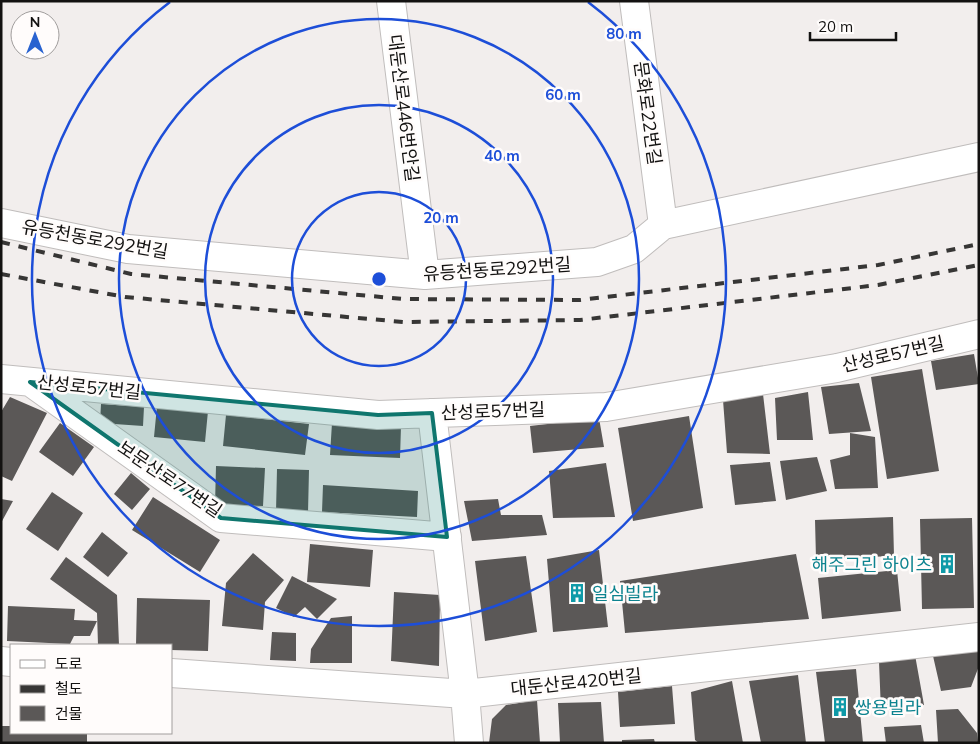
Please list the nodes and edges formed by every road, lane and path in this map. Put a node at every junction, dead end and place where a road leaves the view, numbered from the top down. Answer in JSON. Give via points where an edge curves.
{"nodes":[{"id":1,"x":391,"y":1,"type":"edge"},
{"id":2,"x":634,"y":1,"type":"edge"},
{"id":3,"x":979,"y":157,"type":"edge"},
{"id":4,"x":1,"y":223,"type":"edge"},
{"id":5,"x":663,"y":225,"type":"junction"},
{"id":6,"x":425,"y":275,"type":"junction"},
{"id":7,"x":979,"y":334,"type":"edge"},
{"id":8,"x":1,"y":379,"type":"edge"},
{"id":9,"x":30,"y":382,"type":"junction"},
{"id":10,"x":432,"y":414,"type":"junction"},
{"id":11,"x":447,"y":537,"type":"junction"},
{"id":12,"x":979,"y":637,"type":"edge"},
{"id":13,"x":172,"y":673,"type":"edge"},
{"id":14,"x":465,"y":694,"type":"junction"},
{"id":15,"x":470,"y":743,"type":"edge"}],
"edges":[{"from":1,"to":6,"type":"street","name":"대둔산로446번안길"},
{"from":2,"to":5,"type":"street","name":"문화로22번길"},
{"from":3,"to":5,"type":"street","name":"유등천동로292번길"},
{"from":4,"to":6,"type":"street","name":"유등천동로292번길","via":[[128,249]]},
{"from":5,"to":6,"type":"street","name":"유등천동로292번길","via":[[634,249],[597,262]]},
{"from":7,"to":10,"type":"street","name":"산성로57번길","via":[[837,368],[606,407]]},
{"from":8,"to":9,"type":"street","name":"산성로57번길"},
{"from":9,"to":10,"type":"street","name":"산성로57번길","via":[[378,415]]},
{"from":9,"to":11,"type":"street","name":"보문산로77번길","via":[[221,518]]},
{"from":10,"to":11,"type":"street"},
{"from":11,"to":14,"type":"street"},
{"from":12,"to":14,"type":"street","name":"대둔산로420번길"},
{"from":13,"to":14,"type":"street","name":"대둔산로420번길"},
{"from":14,"to":15,"type":"street"}]}
